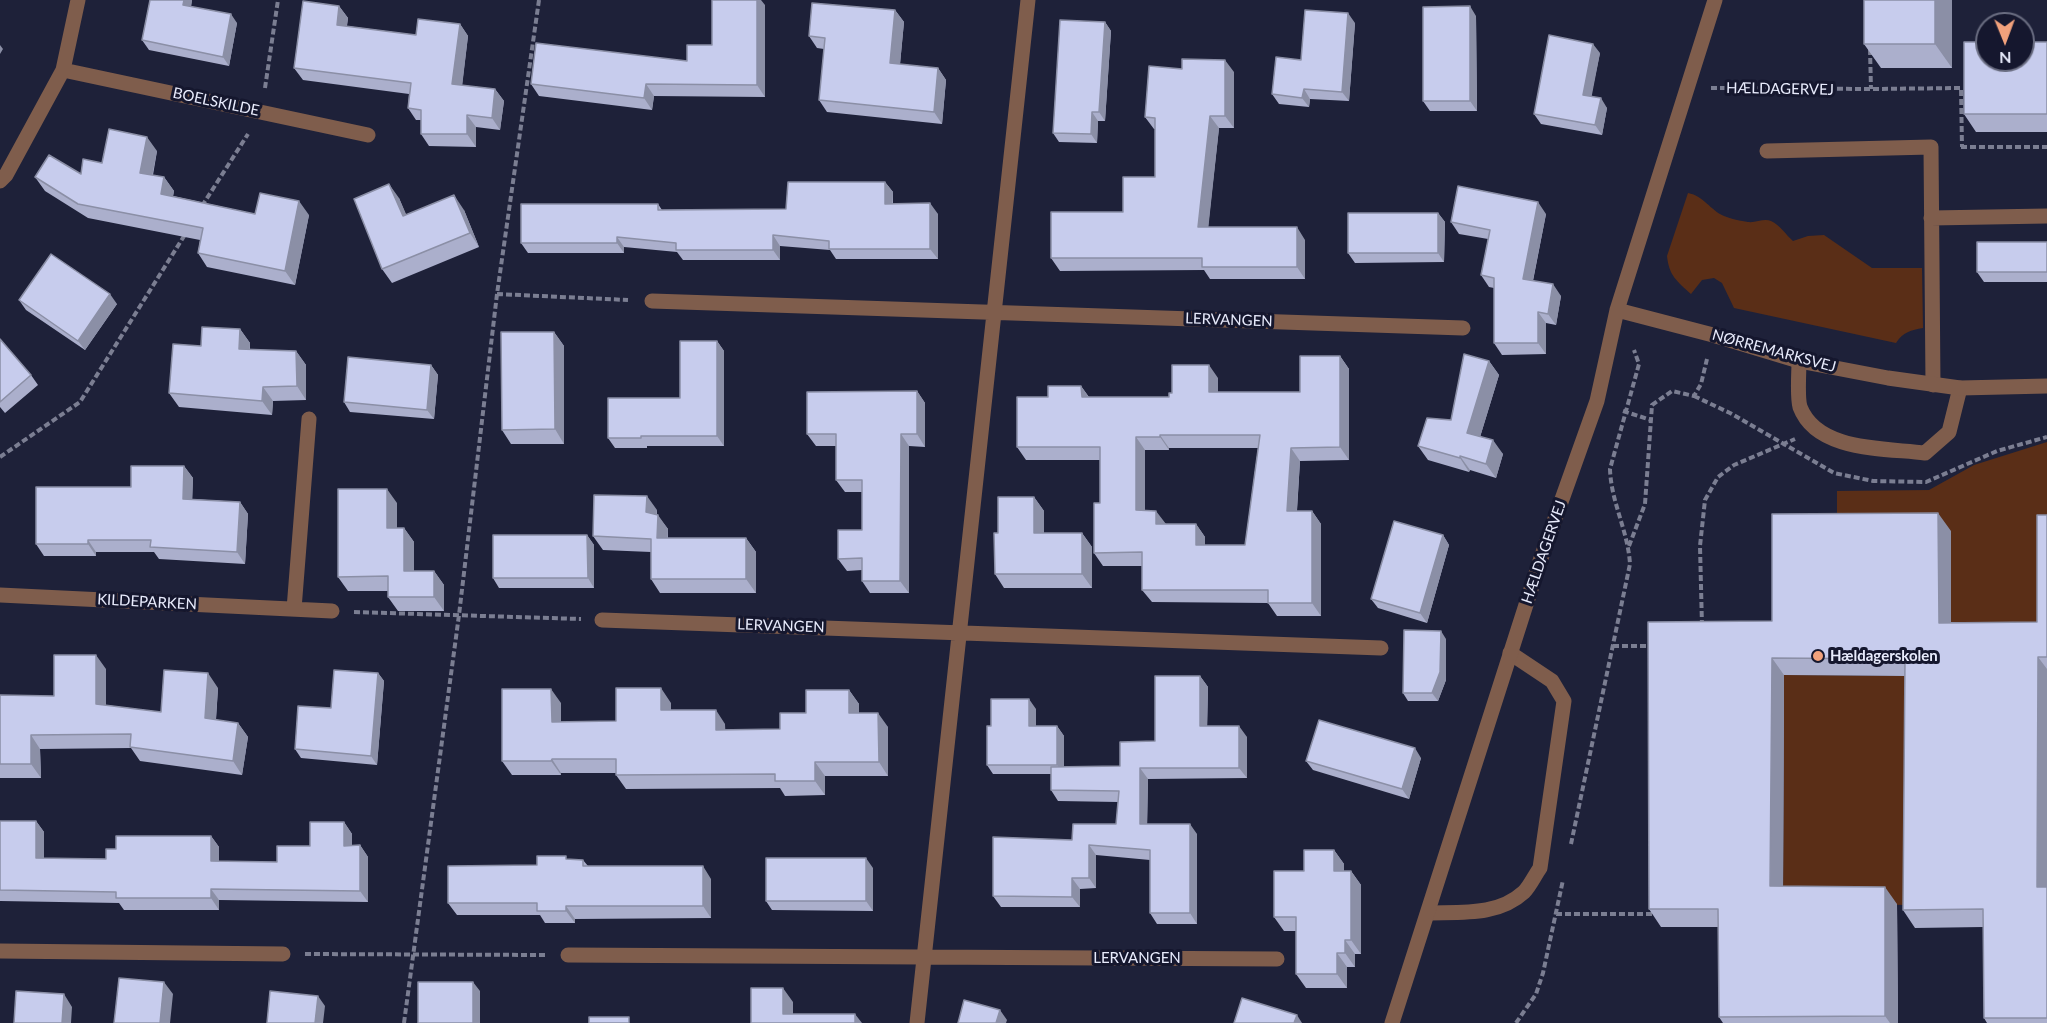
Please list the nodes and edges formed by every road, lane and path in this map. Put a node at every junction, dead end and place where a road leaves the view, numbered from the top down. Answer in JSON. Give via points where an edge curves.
{"nodes":[{"id":1,"x":78,"y":0,"type":"edge"},
{"id":2,"x":278,"y":0,"type":"edge"},
{"id":3,"x":539,"y":0,"type":"edge"},
{"id":4,"x":1028,"y":0,"type":"edge"},
{"id":5,"x":1715,"y":0,"type":"edge"},
{"id":6,"x":1870,"y":48,"type":"edge"},
{"id":7,"x":63,"y":70,"type":"junction"},
{"id":8,"x":1690,"y":80,"type":"junction"},
{"id":9,"x":1870,"y":89,"type":"junction"},
{"id":10,"x":261,"y":112,"type":"junction"},
{"id":11,"x":368,"y":135,"type":"dead end"},
{"id":12,"x":1931,"y":147,"type":"junction"},
{"id":13,"x":1962,"y":147,"type":"junction"},
{"id":14,"x":2047,"y":147,"type":"edge"},
{"id":15,"x":1767,"y":151,"type":"dead end"},
{"id":16,"x":0,"y":181,"type":"edge"},
{"id":17,"x":199,"y":212,"type":"edge"},
{"id":18,"x":2047,"y":216,"type":"edge"},
{"id":19,"x":1931,"y":218,"type":"junction"},
{"id":20,"x":186,"y":232,"type":"edge"},
{"id":21,"x":497,"y":294,"type":"junction"},
{"id":22,"x":652,"y":301,"type":"joint"},
{"id":23,"x":1617,"y":310,"type":"junction"},
{"id":24,"x":994,"y":313,"type":"junction"},
{"id":25,"x":1463,"y":328,"type":"dead end"},
{"id":26,"x":1713,"y":335,"type":"junction"},
{"id":27,"x":1798,"y":361,"type":"junction"},
{"id":28,"x":1933,"y":385,"type":"junction"},
{"id":29,"x":2047,"y":386,"type":"edge"},
{"id":30,"x":1960,"y":388,"type":"junction"},
{"id":31,"x":1597,"y":402,"type":"junction"},
{"id":32,"x":1624,"y":411,"type":"junction"},
{"id":33,"x":309,"y":418,"type":"dead end"},
{"id":34,"x":1651,"y":420,"type":"junction"},
{"id":35,"x":1814,"y":429,"type":"junction"},
{"id":36,"x":0,"y":457,"type":"edge"},
{"id":37,"x":1629,"y":546,"type":"junction"},
{"id":38,"x":0,"y":595,"type":"edge"},
{"id":39,"x":294,"y":609,"type":"junction"},
{"id":40,"x":332,"y":611,"type":"joint"},
{"id":41,"x":459,"y":615,"type":"junction"},
{"id":42,"x":602,"y":620,"type":"joint"},
{"id":43,"x":1702,"y":632,"type":"edge"},
{"id":44,"x":959,"y":633,"type":"junction"},
{"id":45,"x":1613,"y":646,"type":"junction"},
{"id":46,"x":1653,"y":646,"type":"edge"},
{"id":47,"x":1381,"y":648,"type":"dead end"},
{"id":48,"x":1510,"y":653,"type":"junction"},
{"id":49,"x":1570,"y":844,"type":"dead end"},
{"id":50,"x":1563,"y":879,"type":"dead end"},
{"id":51,"x":1653,"y":902,"type":"edge"},
{"id":52,"x":1428,"y":912,"type":"junction"},
{"id":53,"x":1556,"y":914,"type":"junction"},
{"id":54,"x":0,"y":951,"type":"edge"},
{"id":55,"x":412,"y":953,"type":"junction"},
{"id":56,"x":283,"y":954,"type":"joint"},
{"id":57,"x":568,"y":955,"type":"joint"},
{"id":58,"x":924,"y":956,"type":"junction"},
{"id":59,"x":1277,"y":959,"type":"dead end"},
{"id":60,"x":404,"y":1023,"type":"edge"},
{"id":61,"x":917,"y":1023,"type":"edge"},
{"id":62,"x":1392,"y":1023,"type":"edge"},
{"id":63,"x":1516,"y":1023,"type":"edge"}],
"edges":[{"from":1,"to":7,"type":"street"},
{"from":2,"to":10,"type":"path"},
{"from":3,"to":21,"type":"path"},
{"from":4,"to":24,"type":"street"},
{"from":5,"to":8,"type":"street","name":"HÆLDAGERVEJ"},
{"from":6,"to":9,"type":"path"},
{"from":7,"to":10,"type":"street","name":"BOELSKILDE"},
{"from":7,"to":16,"type":"street"},
{"from":8,"to":9,"type":"path","name":"HÆLDAGERVEJ","via":[[1712,88]]},
{"from":8,"to":23,"type":"street","name":"HÆLDAGERVEJ"},
{"from":9,"to":13,"type":"path","name":"HÆLDAGERVEJ","via":[[1961,88]]},
{"from":10,"to":11,"type":"street","name":"BOELSKILDE"},
{"from":10,"to":17,"type":"path"},
{"from":12,"to":13,"type":"path"},
{"from":12,"to":15,"type":"street"},
{"from":12,"to":19,"type":"street"},
{"from":13,"to":14,"type":"path"},
{"from":18,"to":19,"type":"street"},
{"from":19,"to":28,"type":"street"},
{"from":20,"to":36,"type":"path","via":[[80,402]]},
{"from":21,"to":22,"type":"path"},
{"from":21,"to":41,"type":"path"},
{"from":22,"to":24,"type":"street","name":"LERVANGEN"},
{"from":23,"to":26,"type":"street","name":"NØRREMARKSVEJ"},
{"from":23,"to":31,"type":"street","name":"HÆLDAGERVEJ"},
{"from":23,"to":32,"type":"path","via":[[1639,364]]},
{"from":24,"to":25,"type":"street","name":"LERVANGEN"},
{"from":24,"to":44,"type":"street"},
{"from":26,"to":27,"type":"street","name":"NØRREMARKSVEJ"},
{"from":26,"to":34,"type":"path","via":[[1701,384],[1694,396],[1672,392],[1652,405]]},
{"from":27,"to":28,"type":"street","name":"NØRREMARKSVEJ"},
{"from":27,"to":35,"type":"street","via":[[1800,407]]},
{"from":28,"to":30,"type":"street","name":"NØRREMARKSVEJ"},
{"from":29,"to":30,"type":"street","name":"NØRREMARKSVEJ"},
{"from":30,"to":35,"type":"street","via":[[1949,432],[1925,453],[1841,443]]},
{"from":31,"to":32,"type":"path"},
{"from":31,"to":48,"type":"street","name":"HÆLDAGERVEJ"},
{"from":32,"to":34,"type":"path"},
{"from":32,"to":37,"type":"path","via":[[1610,469],[1610,486]]},
{"from":33,"to":39,"type":"street"},
{"from":34,"to":37,"type":"path","via":[[1645,504]]},
{"from":35,"to":43,"type":"path","via":[[1734,465],[1718,477],[1705,500],[1700,546]]},
{"from":37,"to":45,"type":"path","via":[[1630,564]]},
{"from":38,"to":39,"type":"street","name":"KILDEPARKEN"},
{"from":39,"to":40,"type":"street","name":"KILDEPARKEN"},
{"from":40,"to":41,"type":"path"},
{"from":41,"to":42,"type":"path"},
{"from":41,"to":55,"type":"path"},
{"from":42,"to":44,"type":"street","name":"LERVANGEN"},
{"from":44,"to":47,"type":"street","name":"LERVANGEN"},
{"from":44,"to":58,"type":"street"},
{"from":45,"to":46,"type":"path"},
{"from":45,"to":49,"type":"path"},
{"from":48,"to":52,"type":"street","name":"HÆLDAGERVEJ"},
{"from":48,"to":52,"type":"street","via":[[1551,681],[1564,701],[1540,868],[1525,891],[1502,907],[1477,912]]},
{"from":50,"to":53,"type":"path"},
{"from":51,"to":53,"type":"path","via":[[1653,914]]},
{"from":52,"to":62,"type":"street","name":"HÆLDAGERVEJ"},
{"from":53,"to":63,"type":"path","via":[[1536,994]]},
{"from":54,"to":56,"type":"street"},
{"from":55,"to":56,"type":"path"},
{"from":55,"to":57,"type":"path"},
{"from":55,"to":60,"type":"path"},
{"from":57,"to":58,"type":"street","name":"LERVANGEN"},
{"from":58,"to":59,"type":"street","name":"LERVANGEN"},
{"from":58,"to":61,"type":"street"}]}
